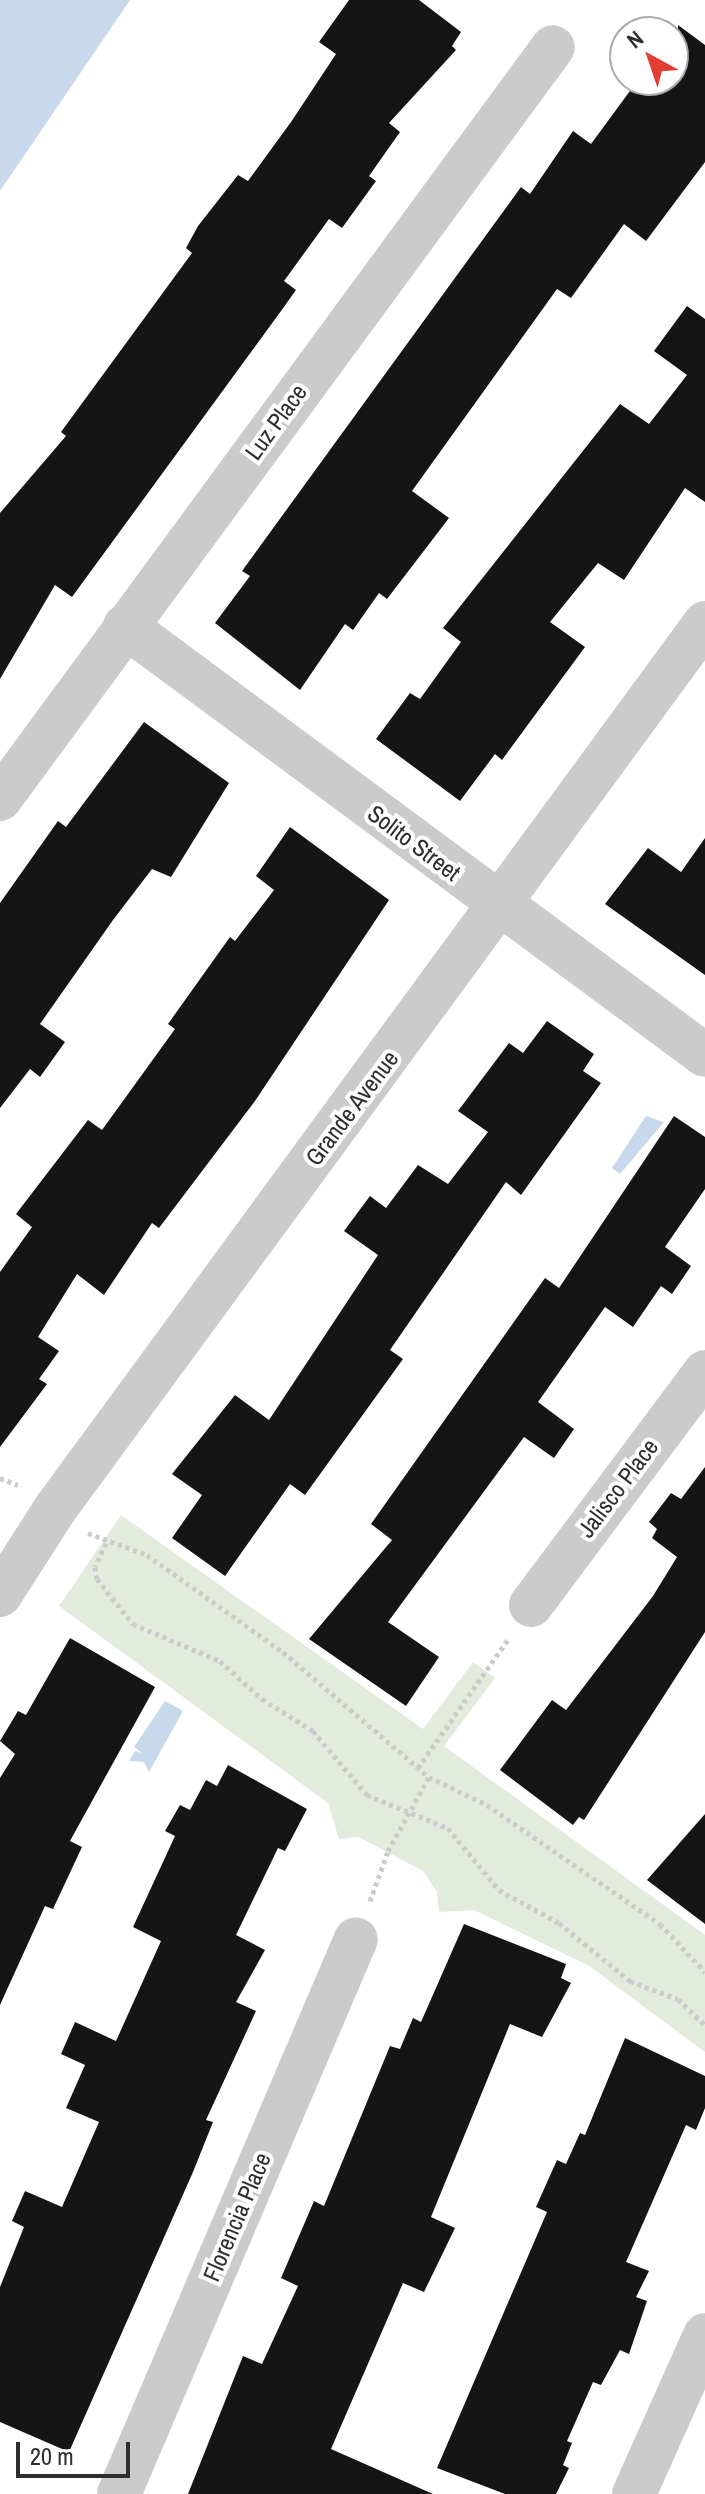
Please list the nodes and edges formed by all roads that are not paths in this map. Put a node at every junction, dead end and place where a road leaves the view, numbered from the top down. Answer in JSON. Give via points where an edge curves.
{"nodes":[{"id":1,"x":553,"y":47,"type":"dead end"},
{"id":2,"x":705,"y":623,"type":"edge"},
{"id":3,"x":125,"y":626,"type":"junction"},
{"id":4,"x":0,"y":799,"type":"edge"},
{"id":5,"x":500,"y":908,"type":"junction"},
{"id":6,"x":705,"y":1055,"type":"edge"},
{"id":7,"x":705,"y":1372,"type":"edge"},
{"id":8,"x":0,"y":1595,"type":"edge"},
{"id":9,"x":531,"y":1605,"type":"road end"},
{"id":10,"x":356,"y":1939,"type":"road end"},
{"id":11,"x":705,"y":2335,"type":"edge"},
{"id":12,"x":119,"y":2494,"type":"edge"},
{"id":13,"x":634,"y":2494,"type":"edge"}],
"edges":[{"from":1,"to":3,"type":"street","name":"Luz Place"},
{"from":2,"to":5,"type":"street","name":"Grande Avenue"},
{"from":3,"to":4,"type":"street","name":"Luz Place"},
{"from":3,"to":5,"type":"street","name":"Solito Street"},
{"from":5,"to":6,"type":"street","name":"Solito Street"},
{"from":5,"to":8,"type":"street","name":"Grande Avenue","via":[[55,1509]]},
{"from":7,"to":9,"type":"street","name":"Jalisco Place"},
{"from":10,"to":12,"type":"street","name":"Florencia Place"},
{"from":11,"to":13,"type":"street"}]}
